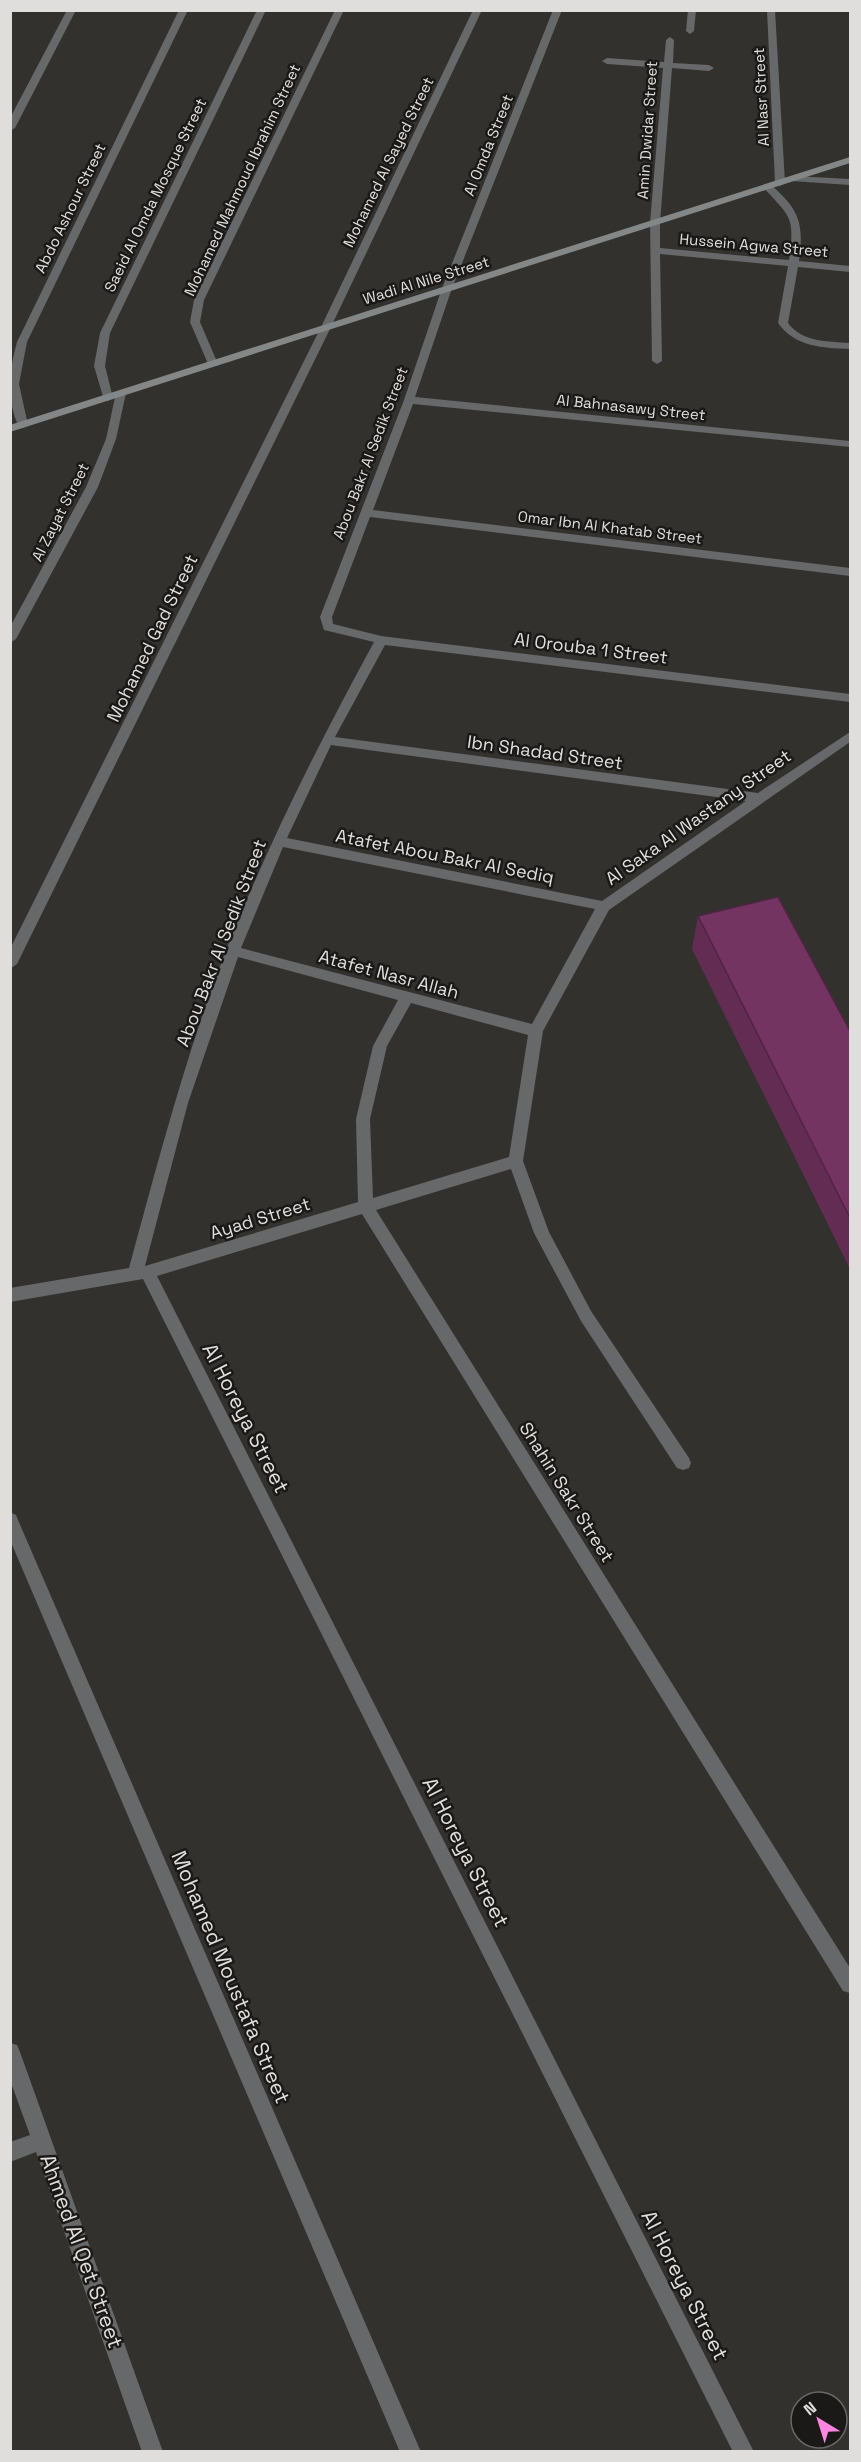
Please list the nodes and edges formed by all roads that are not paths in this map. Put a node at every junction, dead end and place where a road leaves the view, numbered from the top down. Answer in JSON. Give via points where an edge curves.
{"nodes":[{"id":1,"x":72,"y":10,"type":"edge"},
{"id":2,"x":184,"y":10,"type":"edge"},
{"id":3,"x":262,"y":10,"type":"edge"},
{"id":4,"x":340,"y":10,"type":"edge"},
{"id":5,"x":477,"y":10,"type":"edge"},
{"id":6,"x":558,"y":10,"type":"edge"},
{"id":7,"x":692,"y":10,"type":"edge"},
{"id":8,"x":771,"y":10,"type":"edge"},
{"id":9,"x":690,"y":31,"type":"dead end"},
{"id":10,"x":670,"y":40,"type":"dead end"},
{"id":11,"x":607,"y":61,"type":"dead end"},
{"id":12,"x":667,"y":65,"type":"junction"},
{"id":13,"x":709,"y":68,"type":"dead end"},
{"id":14,"x":10,"y":128,"type":"edge"},
{"id":15,"x":850,"y":160,"type":"edge"},
{"id":16,"x":794,"y":179,"type":"junction"},
{"id":17,"x":850,"y":182,"type":"edge"},
{"id":18,"x":780,"y":183,"type":"junction"},
{"id":19,"x":768,"y":187,"type":"junction"},
{"id":20,"x":655,"y":223,"type":"junction"},
{"id":21,"x":656,"y":251,"type":"junction"},
{"id":22,"x":792,"y":264,"type":"junction"},
{"id":23,"x":850,"y":269,"type":"edge"},
{"id":24,"x":446,"y":291,"type":"junction"},
{"id":25,"x":326,"y":327,"type":"junction"},
{"id":26,"x":850,"y":346,"type":"edge"},
{"id":27,"x":657,"y":361,"type":"dead end"},
{"id":28,"x":213,"y":364,"type":"junction"},
{"id":29,"x":121,"y":393,"type":"junction"},
{"id":30,"x":108,"y":398,"type":"junction"},
{"id":31,"x":409,"y":400,"type":"junction"},
{"id":32,"x":23,"y":425,"type":"junction"},
{"id":33,"x":10,"y":429,"type":"edge"},
{"id":34,"x":850,"y":444,"type":"edge"},
{"id":35,"x":366,"y":513,"type":"junction"},
{"id":36,"x":850,"y":572,"type":"edge"},
{"id":37,"x":328,"y":627,"type":"joint"},
{"id":38,"x":10,"y":639,"type":"edge"},
{"id":39,"x":381,"y":640,"type":"junction"},
{"id":40,"x":850,"y":698,"type":"edge"},
{"id":41,"x":850,"y":736,"type":"edge"},
{"id":42,"x":327,"y":740,"type":"junction"},
{"id":43,"x":758,"y":798,"type":"junction"},
{"id":44,"x":279,"y":841,"type":"junction"},
{"id":45,"x":604,"y":906,"type":"junction"},
{"id":46,"x":233,"y":951,"type":"junction"},
{"id":47,"x":10,"y":964,"type":"edge"},
{"id":48,"x":407,"y":997,"type":"junction"},
{"id":49,"x":536,"y":1031,"type":"junction"},
{"id":50,"x":516,"y":1161,"type":"junction"},
{"id":51,"x":366,"y":1207,"type":"junction"},
{"id":52,"x":141,"y":1274,"type":"junction"},
{"id":53,"x":10,"y":1296,"type":"edge"},
{"id":54,"x":683,"y":1463,"type":"dead end"},
{"id":55,"x":10,"y":1520,"type":"edge"},
{"id":56,"x":850,"y":1984,"type":"edge"},
{"id":57,"x":10,"y":2052,"type":"edge"},
{"id":58,"x":42,"y":2140,"type":"junction"},
{"id":59,"x":10,"y":2152,"type":"edge"},
{"id":60,"x":153,"y":2451,"type":"edge"},
{"id":61,"x":411,"y":2451,"type":"edge"},
{"id":62,"x":744,"y":2451,"type":"edge"}],
"edges":[{"from":1,"to":14,"type":"street"},
{"from":2,"to":32,"type":"street","name":"Abdo Ashour Street","via":[[22,342],[12,391]]},
{"from":3,"to":30,"type":"street","name":"Saeid Al Omda Mosque Street","via":[[105,333],[98,357]]},
{"from":4,"to":28,"type":"street","name":"Mohamed Mahmoud Ibrahim Street","via":[[200,300],[195,322]]},
{"from":5,"to":25,"type":"street","name":"Mohamed Al Sayed Street"},
{"from":6,"to":24,"type":"street","name":"Al Omda Street"},
{"from":7,"to":9,"type":"street"},
{"from":8,"to":18,"type":"street","name":"Al Nasr Street"},
{"from":10,"to":12,"type":"street","name":"Amin Dwidar Street"},
{"from":11,"to":12,"type":"street"},
{"from":12,"to":13,"type":"street"},
{"from":12,"to":20,"type":"street","name":"Amin Dwidar Street"},
{"from":15,"to":16,"type":"street","name":"Wadi Al Nile Street"},
{"from":16,"to":17,"type":"street"},
{"from":16,"to":18,"type":"street","name":"Wadi Al Nile Street"},
{"from":18,"to":19,"type":"street","name":"Wadi Al Nile Street"},
{"from":19,"to":20,"type":"street","name":"Wadi Al Nile Street"},
{"from":19,"to":22,"type":"street","via":[[793,214],[798,230]]},
{"from":20,"to":21,"type":"street","name":"Amin Dwidar Street"},
{"from":20,"to":24,"type":"street","name":"Wadi Al Nile Street"},
{"from":21,"to":22,"type":"street","name":"Hussein Agwa Street"},
{"from":21,"to":27,"type":"street","name":"Amin Dwidar Street"},
{"from":22,"to":23,"type":"street","name":"Hussein Agwa Street"},
{"from":22,"to":26,"type":"street","via":[[783,323],[787,331],[813,343]]},
{"from":24,"to":25,"type":"street","name":"Wadi Al Nile Street"},
{"from":24,"to":31,"type":"street","name":"Abou Bakr Al Sedik Street"},
{"from":25,"to":28,"type":"street","name":"Wadi Al Nile Street"},
{"from":25,"to":47,"type":"street","name":"Mohamed Gad Street"},
{"from":28,"to":29,"type":"street","name":"Wadi Al Nile Street"},
{"from":29,"to":30,"type":"street","name":"Wadi Al Nile Street"},
{"from":29,"to":38,"type":"street","name":"Al Zayat Street","via":[[111,439],[92,487]]},
{"from":30,"to":32,"type":"street","name":"Wadi Al Nile Street"},
{"from":31,"to":34,"type":"street","name":"Al Bahnasawy Street"},
{"from":31,"to":35,"type":"street","name":"Abou Bakr Al Sedik Street"},
{"from":32,"to":33,"type":"street","name":"Wadi Al Nile Street"},
{"from":35,"to":36,"type":"street","name":"Omar Ibn Al Khatab Street"},
{"from":35,"to":37,"type":"street","name":"Abou Bakr Al Sedik Street","via":[[326,617]]},
{"from":37,"to":39,"type":"street","name":"Al Orouba 1 Street"},
{"from":39,"to":40,"type":"street","name":"Al Orouba 1 Street"},
{"from":39,"to":42,"type":"street","name":"Abou Bakr Al Sedik Street"},
{"from":41,"to":43,"type":"street","name":"Al Saka Al Wastany Street"},
{"from":42,"to":43,"type":"street","name":"Ibn Shadad Street"},
{"from":42,"to":44,"type":"street","name":"Abou Bakr Al Sedik Street"},
{"from":43,"to":45,"type":"street","name":"Al Saka Al Wastany Street"},
{"from":44,"to":45,"type":"street","name":"Atafet Abou Bakr Al Sediq"},
{"from":44,"to":46,"type":"street","name":"Abou Bakr Al Sedik Street"},
{"from":45,"to":49,"type":"street","name":"Al Saka Al Wastany Street"},
{"from":46,"to":48,"type":"street","name":"Atafet Nasr Allah"},
{"from":46,"to":52,"type":"street","name":"Abou Bakr Al Sedik Street","via":[[181,1103]]},
{"from":48,"to":49,"type":"street","name":"Atafet Nasr Allah"},
{"from":48,"to":51,"type":"street","name":"Shahin Sakr Street","via":[[380,1046],[363,1119]]},
{"from":49,"to":50,"type":"street","name":"Al Saka Al Wastany Street"},
{"from":50,"to":51,"type":"street","name":"Ayad Street"},
{"from":50,"to":54,"type":"street","name":"Al Saka Al Wastany Street","via":[[542,1233],[586,1316]]},
{"from":51,"to":52,"type":"street","name":"Ayad Street"},
{"from":51,"to":56,"type":"street","name":"Shahin Sakr Street"},
{"from":52,"to":53,"type":"street","name":"Ayad Street"},
{"from":52,"to":62,"type":"street","name":"Al Horeya Street"},
{"from":55,"to":61,"type":"street","name":"Mohamed Moustafa Street"},
{"from":57,"to":58,"type":"street","name":"Ahmed Al Qet Street"},
{"from":58,"to":59,"type":"street"},
{"from":58,"to":60,"type":"street","name":"Ahmed Al Qet Street"}]}
